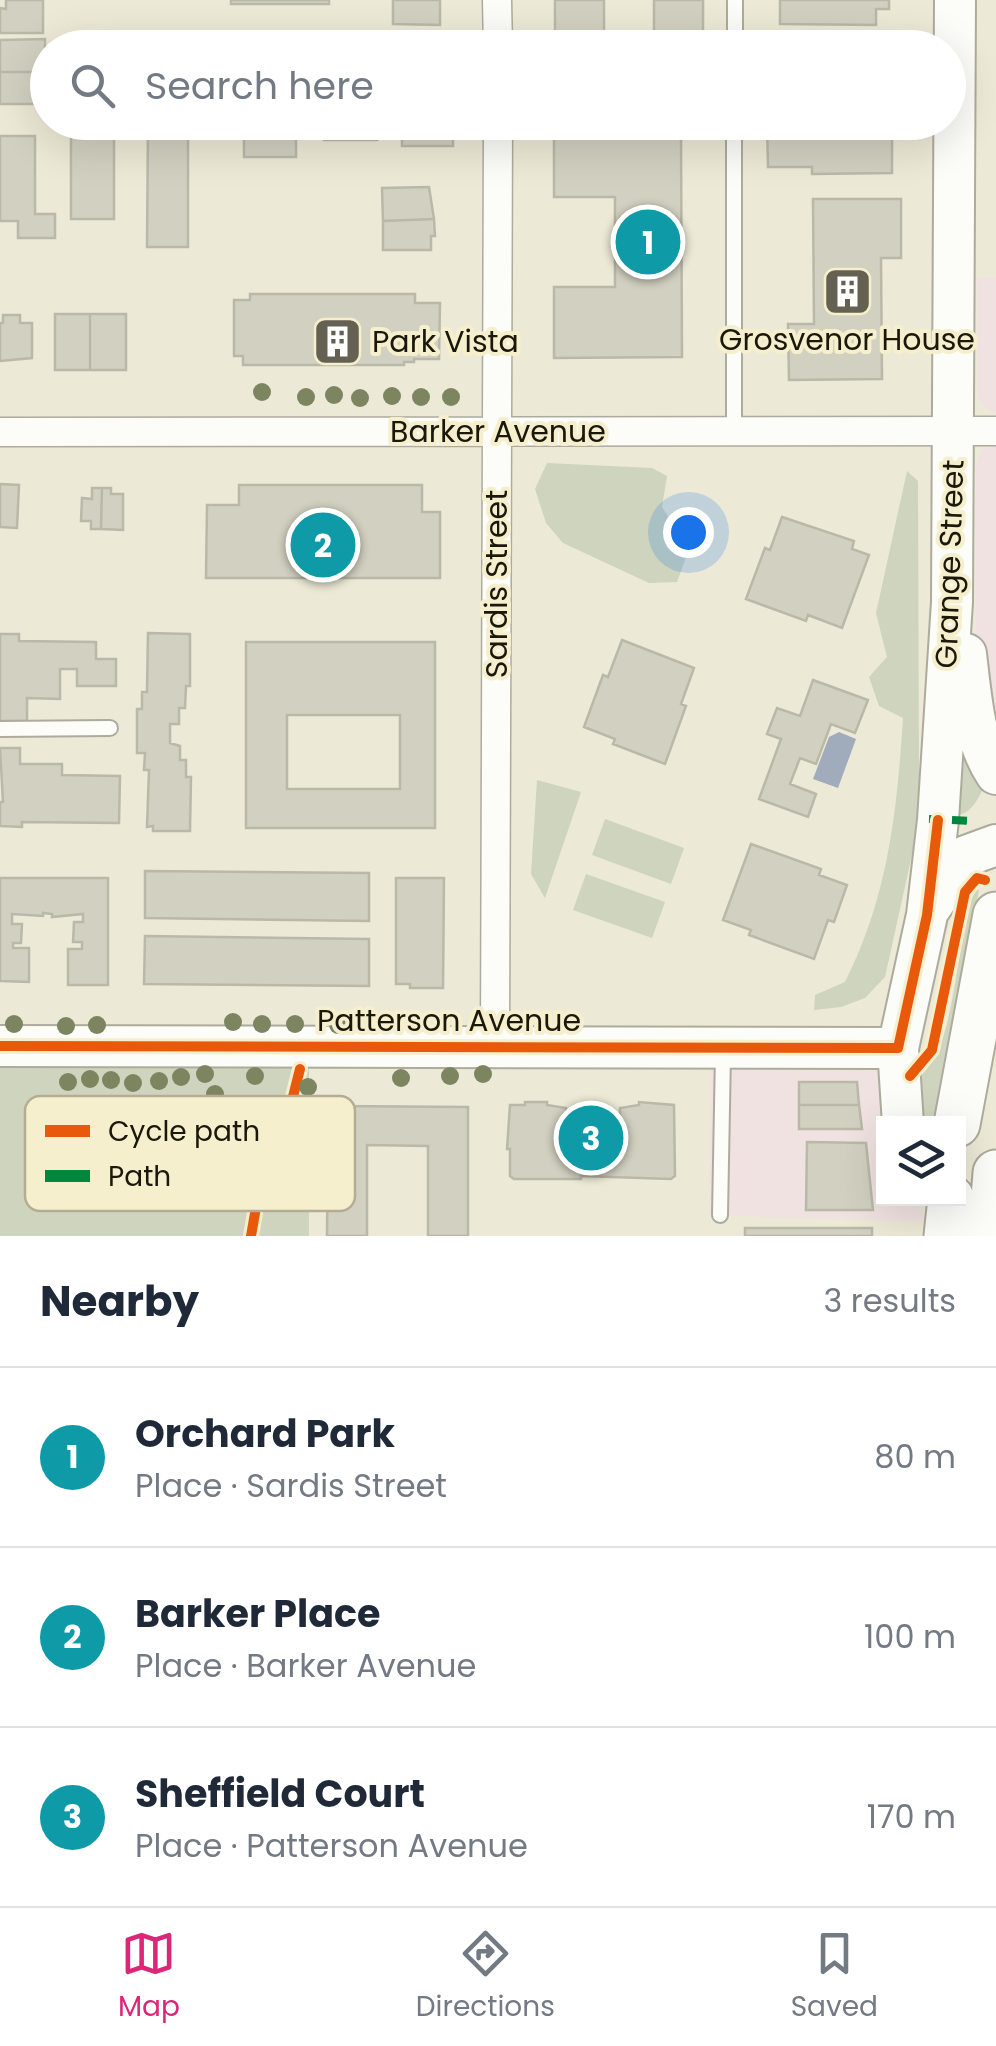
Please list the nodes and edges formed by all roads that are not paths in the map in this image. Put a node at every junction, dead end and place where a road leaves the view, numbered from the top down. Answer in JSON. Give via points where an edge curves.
{"nodes":[{"id":1,"x":497,"y":0,"type":"edge"},
{"id":2,"x":735,"y":0,"type":"edge"},
{"id":3,"x":955,"y":0,"type":"edge"},
{"id":4,"x":498,"y":30,"type":"edge"},
{"id":5,"x":734,"y":30,"type":"edge"},
{"id":6,"x":955,"y":30,"type":"edge"},
{"id":7,"x":498,"y":140,"type":"edge"},
{"id":8,"x":734,"y":140,"type":"edge"},
{"id":9,"x":955,"y":140,"type":"edge"},
{"id":10,"x":0,"y":432,"type":"edge"},
{"id":11,"x":496,"y":432,"type":"junction"},
{"id":12,"x":734,"y":432,"type":"junction"},
{"id":13,"x":954,"y":432,"type":"junction"},
{"id":14,"x":996,"y":432,"type":"edge"},
{"id":15,"x":952,"y":602,"type":"junction"},
{"id":16,"x":110,"y":728,"type":"dead end"},
{"id":17,"x":0,"y":729,"type":"edge"},
{"id":18,"x":996,"y":774,"type":"edge"},
{"id":19,"x":996,"y":845,"type":"edge"},
{"id":20,"x":927,"y":915,"type":"junction"},
{"id":21,"x":996,"y":915,"type":"edge"},
{"id":22,"x":0,"y":1046,"type":"edge"},
{"id":23,"x":495,"y":1046,"type":"junction"},
{"id":24,"x":722,"y":1047,"type":"junction"},
{"id":25,"x":898,"y":1048,"type":"junction"},
{"id":26,"x":902,"y":1116,"type":"edge"},
{"id":27,"x":959,"y":1116,"type":"edge"},
{"id":28,"x":996,"y":1173,"type":"edge"},
{"id":29,"x":720,"y":1215,"type":"dead end"},
{"id":30,"x":991,"y":1236,"type":"edge"}],
"edges":[{"from":1,"to":4,"type":"street"},
{"from":2,"to":5,"type":"lane"},
{"from":3,"to":6,"type":"street","name":"Grange Street"},
{"from":7,"to":11,"type":"street","name":"Sardis Street"},
{"from":8,"to":12,"type":"lane"},
{"from":9,"to":13,"type":"street","name":"Grange Street"},
{"from":10,"to":11,"type":"street","name":"Barker Avenue"},
{"from":11,"to":12,"type":"street","name":"Barker Avenue"},
{"from":11,"to":23,"type":"street","name":"Sardis Street"},
{"from":12,"to":13,"type":"street","name":"Barker Avenue"},
{"from":13,"to":14,"type":"street","name":"Barker Avenue"},
{"from":13,"to":15,"type":"street","name":"Grange Street"},
{"from":15,"to":18,"type":"street","via":[[984,757]]},
{"from":15,"to":20,"type":"street","name":"Grange Street"},
{"from":16,"to":17,"type":"lane"},
{"from":19,"to":20,"type":"street","via":[[966,856]]},
{"from":20,"to":25,"type":"street","name":"Grange Street"},
{"from":21,"to":27,"type":"main road"},
{"from":22,"to":23,"type":"street","name":"Patterson Avenue"},
{"from":23,"to":24,"type":"street","name":"Patterson Avenue"},
{"from":24,"to":25,"type":"street","name":"Patterson Avenue"},
{"from":24,"to":29,"type":"lane"},
{"from":25,"to":26,"type":"street","name":"Grange Street"},
{"from":28,"to":30,"type":"main road"}]}
